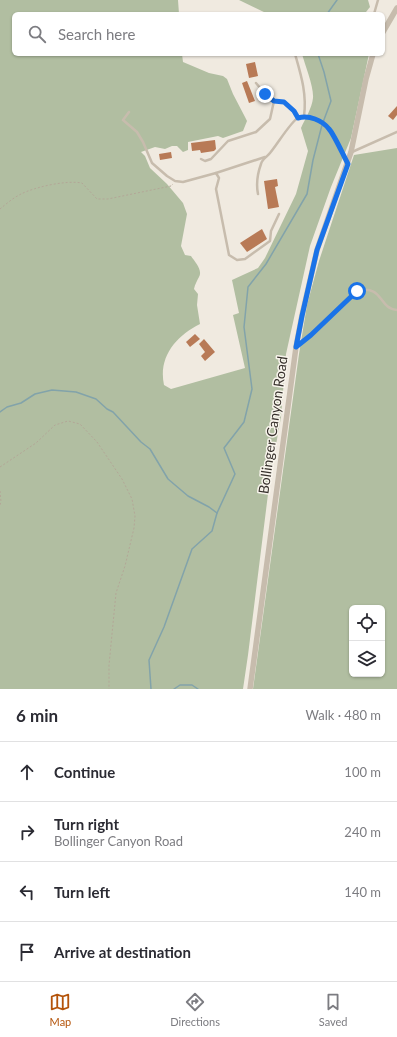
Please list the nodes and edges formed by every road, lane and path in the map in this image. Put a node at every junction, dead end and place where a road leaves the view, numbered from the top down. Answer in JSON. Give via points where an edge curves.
{"nodes":[{"id":1,"x":378,"y":0,"type":"edge"},
{"id":2,"x":397,"y":8,"type":"edge"},
{"id":3,"x":375,"y":12,"type":"edge"},
{"id":4,"x":385,"y":29,"type":"edge"},
{"id":5,"x":296,"y":56,"type":"edge"},
{"id":6,"x":372,"y":56,"type":"edge"},
{"id":7,"x":256,"y":83,"type":"dead end"},
{"id":8,"x":274,"y":101,"type":"junction"},
{"id":9,"x":129,"y":112,"type":"dead end"},
{"id":10,"x":304,"y":116,"type":"junction"},
{"id":11,"x":298,"y":118,"type":"junction"},
{"id":12,"x":397,"y":133,"type":"edge"},
{"id":13,"x":351,"y":152,"type":"junction"},
{"id":14,"x":264,"y":157,"type":"junction"},
{"id":15,"x":201,"y":159,"type":"dead end"},
{"id":16,"x":348,"y":164,"type":"junction"},
{"id":17,"x":216,"y":173,"type":"junction"},
{"id":18,"x":175,"y":181,"type":"junction"},
{"id":19,"x":258,"y":194,"type":"dead end"},
{"id":20,"x":0,"y":209,"type":"edge"},
{"id":21,"x":278,"y":214,"type":"dead end"},
{"id":22,"x":397,"y":310,"type":"edge"},
{"id":23,"x":296,"y":347,"type":"junction"},
{"id":24,"x":0,"y":467,"type":"edge"},
{"id":25,"x":0,"y":491,"type":"edge"},
{"id":26,"x":0,"y":505,"type":"edge"},
{"id":27,"x":109,"y":689,"type":"edge"},
{"id":28,"x":250,"y":689,"type":"edge"}],
"edges":[{"from":1,"to":3,"type":"lane"},
{"from":2,"to":4,"type":"street"},
{"from":5,"to":10,"type":"lane","via":[[304,84]]},
{"from":6,"to":13,"type":"street","name":"Bollinger Canyon Road"},
{"from":7,"to":8,"type":"lane"},
{"from":8,"to":11,"type":"lane","via":[[284,102]]},
{"from":8,"to":15,"type":"lane","via":[[270,119],[256,132],[228,141],[211,159]]},
{"from":9,"to":18,"type":"lane","via":[[123,120],[137,132],[152,162]]},
{"from":10,"to":11,"type":"lane"},
{"from":10,"to":16,"type":"lane","via":[[312,117],[329,129]]},
{"from":11,"to":14,"type":"lane"},
{"from":12,"to":13,"type":"lane"},
{"from":13,"to":16,"type":"street","name":"Bollinger Canyon Road"},
{"from":14,"to":17,"type":"lane"},
{"from":14,"to":19,"type":"lane","via":[[256,181]]},
{"from":16,"to":23,"type":"street","name":"Bollinger Canyon Road","via":[[317,250]]},
{"from":17,"to":18,"type":"lane","via":[[182,182]]},
{"from":17,"to":21,"type":"lane","via":[[219,178],[216,189],[229,254],[237,260],[245,259],[270,241]]},
{"from":18,"to":20,"type":"path","via":[[171,186],[108,200],[97,199],[82,183],[66,182],[21,194]]},
{"from":22,"to":23,"type":"lane","via":[[389,308],[376,292],[365,289],[357,291]]},
{"from":23,"to":28,"type":"street","name":"Bollinger Canyon Road"},
{"from":24,"to":27,"type":"path","via":[[36,443],[55,425],[68,421],[80,424],[97,442],[132,499],[135,516],[125,566],[116,593]]},
{"from":25,"to":26,"type":"path"}]}
